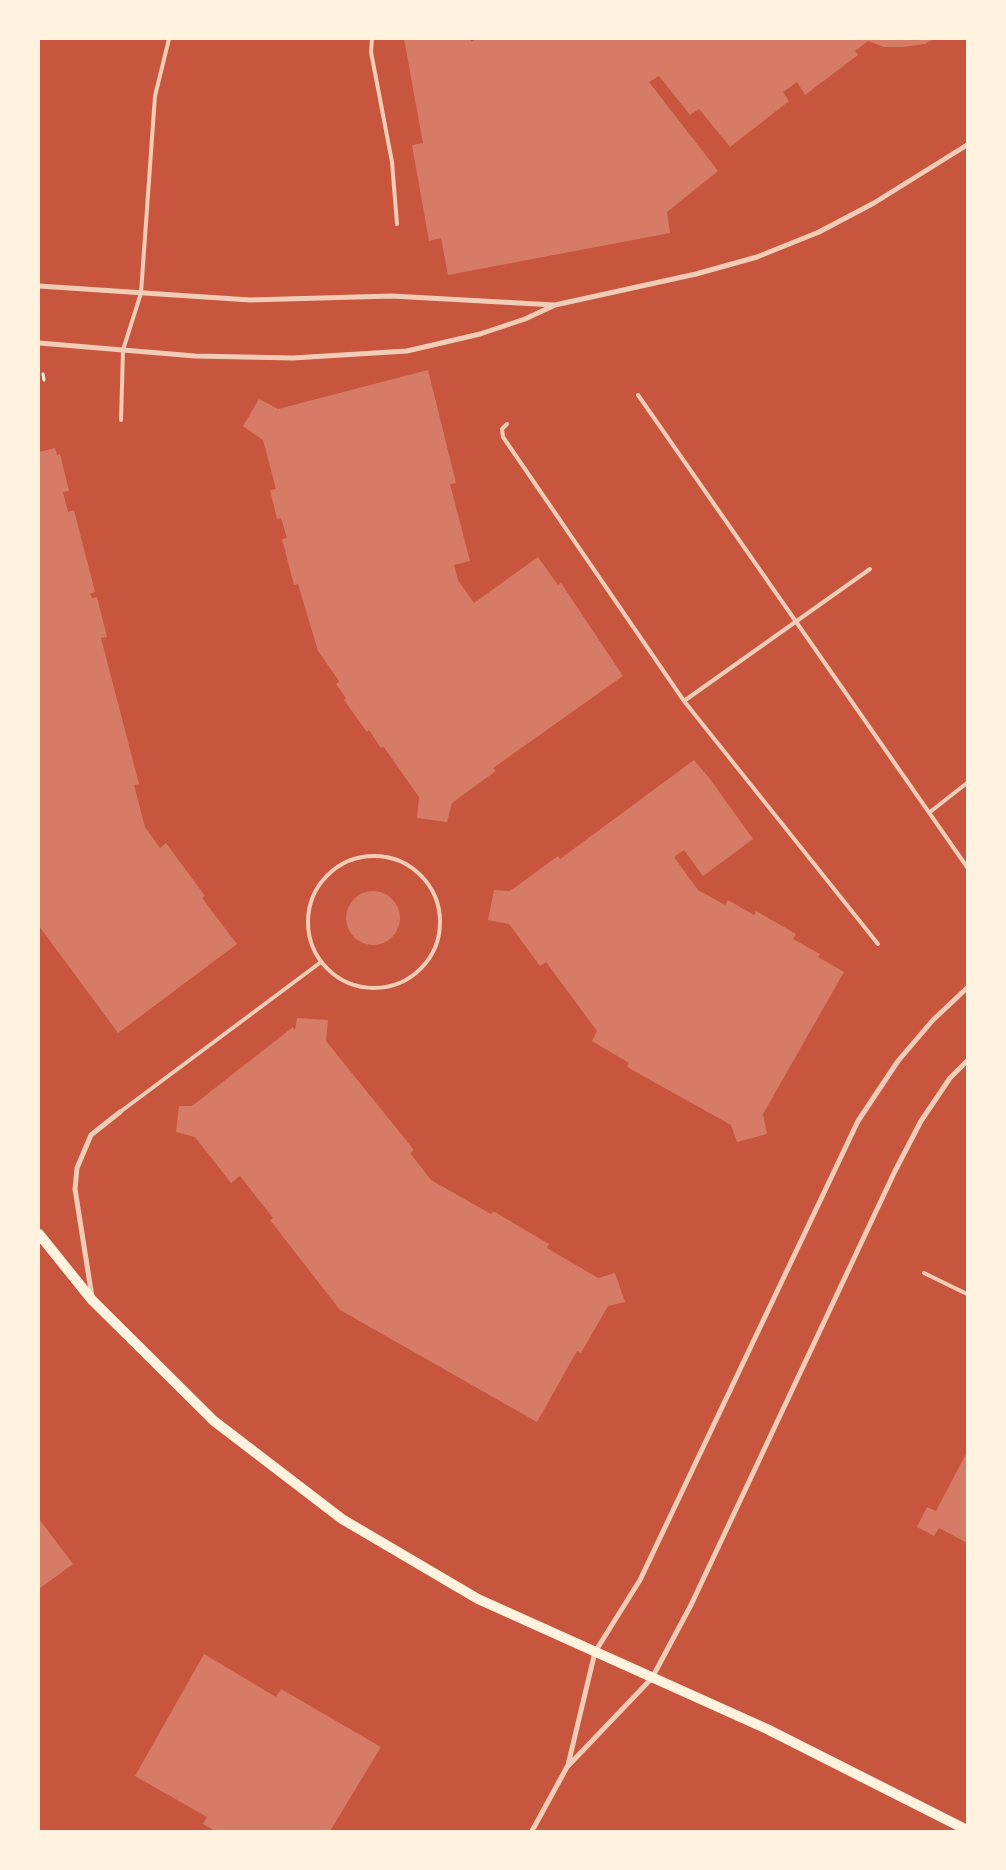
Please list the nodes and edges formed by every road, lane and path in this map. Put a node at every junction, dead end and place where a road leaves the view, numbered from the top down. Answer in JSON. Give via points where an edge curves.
{"nodes":[{"id":1,"x":169,"y":39,"type":"edge"},
{"id":2,"x":372,"y":39,"type":"edge"},
{"id":3,"x":967,"y":145,"type":"edge"},
{"id":4,"x":398,"y":224,"type":"dead end"},
{"id":5,"x":39,"y":286,"type":"edge"},
{"id":6,"x":142,"y":293,"type":"junction"},
{"id":7,"x":555,"y":305,"type":"junction"},
{"id":8,"x":39,"y":343,"type":"edge"},
{"id":9,"x":123,"y":350,"type":"junction"},
{"id":10,"x":43,"y":374,"type":"dead end"},
{"id":11,"x":44,"y":380,"type":"dead end"},
{"id":12,"x":638,"y":395,"type":"dead end"},
{"id":13,"x":121,"y":420,"type":"dead end"},
{"id":14,"x":507,"y":424,"type":"dead end"},
{"id":15,"x":870,"y":569,"type":"dead end"},
{"id":16,"x":795,"y":621,"type":"junction"},
{"id":17,"x":684,"y":702,"type":"junction"},
{"id":18,"x":967,"y":783,"type":"edge"},
{"id":19,"x":930,"y":812,"type":"junction"},
{"id":20,"x":967,"y":866,"type":"edge"},
{"id":21,"x":878,"y":944,"type":"dead end"},
{"id":22,"x":321,"y":962,"type":"junction"},
{"id":23,"x":967,"y":988,"type":"edge"},
{"id":24,"x":967,"y":1061,"type":"edge"},
{"id":25,"x":120,"y":1112,"type":"joint"},
{"id":26,"x":39,"y":1234,"type":"edge"},
{"id":27,"x":924,"y":1273,"type":"dead end"},
{"id":28,"x":967,"y":1294,"type":"edge"},
{"id":29,"x":92,"y":1300,"type":"junction"},
{"id":30,"x":595,"y":1652,"type":"junction"},
{"id":31,"x":652,"y":1678,"type":"junction"},
{"id":32,"x":567,"y":1766,"type":"junction"},
{"id":33,"x":967,"y":1830,"type":"edge"},
{"id":34,"x":532,"y":1831,"type":"edge"}],
"edges":[{"from":1,"to":6,"type":"lane","via":[[155,96]]},
{"from":2,"to":4,"type":"lane","via":[[370,52],[392,162]]},
{"from":3,"to":7,"type":"street","via":[[874,203],[819,232],[756,257],[696,274]]},
{"from":5,"to":6,"type":"street"},
{"from":6,"to":7,"type":"street","via":[[250,300],[392,296]]},
{"from":6,"to":9,"type":"lane"},
{"from":7,"to":9,"type":"street","via":[[480,334],[408,351],[293,358],[195,356]]},
{"from":8,"to":9,"type":"street"},
{"from":9,"to":13,"type":"lane"},
{"from":10,"to":11,"type":"path"},
{"from":12,"to":16,"type":"lane"},
{"from":14,"to":17,"type":"lane","via":[[502,429],[503,437]]},
{"from":15,"to":16,"type":"lane"},
{"from":16,"to":17,"type":"lane"},
{"from":16,"to":19,"type":"lane"},
{"from":17,"to":21,"type":"lane"},
{"from":18,"to":19,"type":"lane"},
{"from":19,"to":20,"type":"lane"},
{"from":22,"to":22,"type":"lane","via":[[333,974],[364,988],[385,988],[404,981],[421,969],[433,953],[440,934],[441,918],[438,903],[422,875],[409,865],[373,856],[353,859],[335,868],[321,882],[311,900],[308,920],[313,949]]},
{"from":22,"to":25,"type":"lane"},
{"from":23,"to":30,"type":"street","via":[[898,1061],[858,1121],[640,1580]]},
{"from":24,"to":31,"type":"street","via":[[950,1078],[921,1121],[895,1171],[691,1605]]},
{"from":25,"to":29,"type":"street","via":[[90,1135],[77,1168],[75,1189]]},
{"from":26,"to":29,"type":"main road"},
{"from":27,"to":28,"type":"lane"},
{"from":29,"to":30,"type":"main road","via":[[214,1421],[342,1518],[478,1599]]},
{"from":30,"to":31,"type":"main road"},
{"from":30,"to":32,"type":"street"},
{"from":31,"to":32,"type":"street"},
{"from":31,"to":33,"type":"main road","via":[[766,1729]]},
{"from":32,"to":34,"type":"street"}]}
